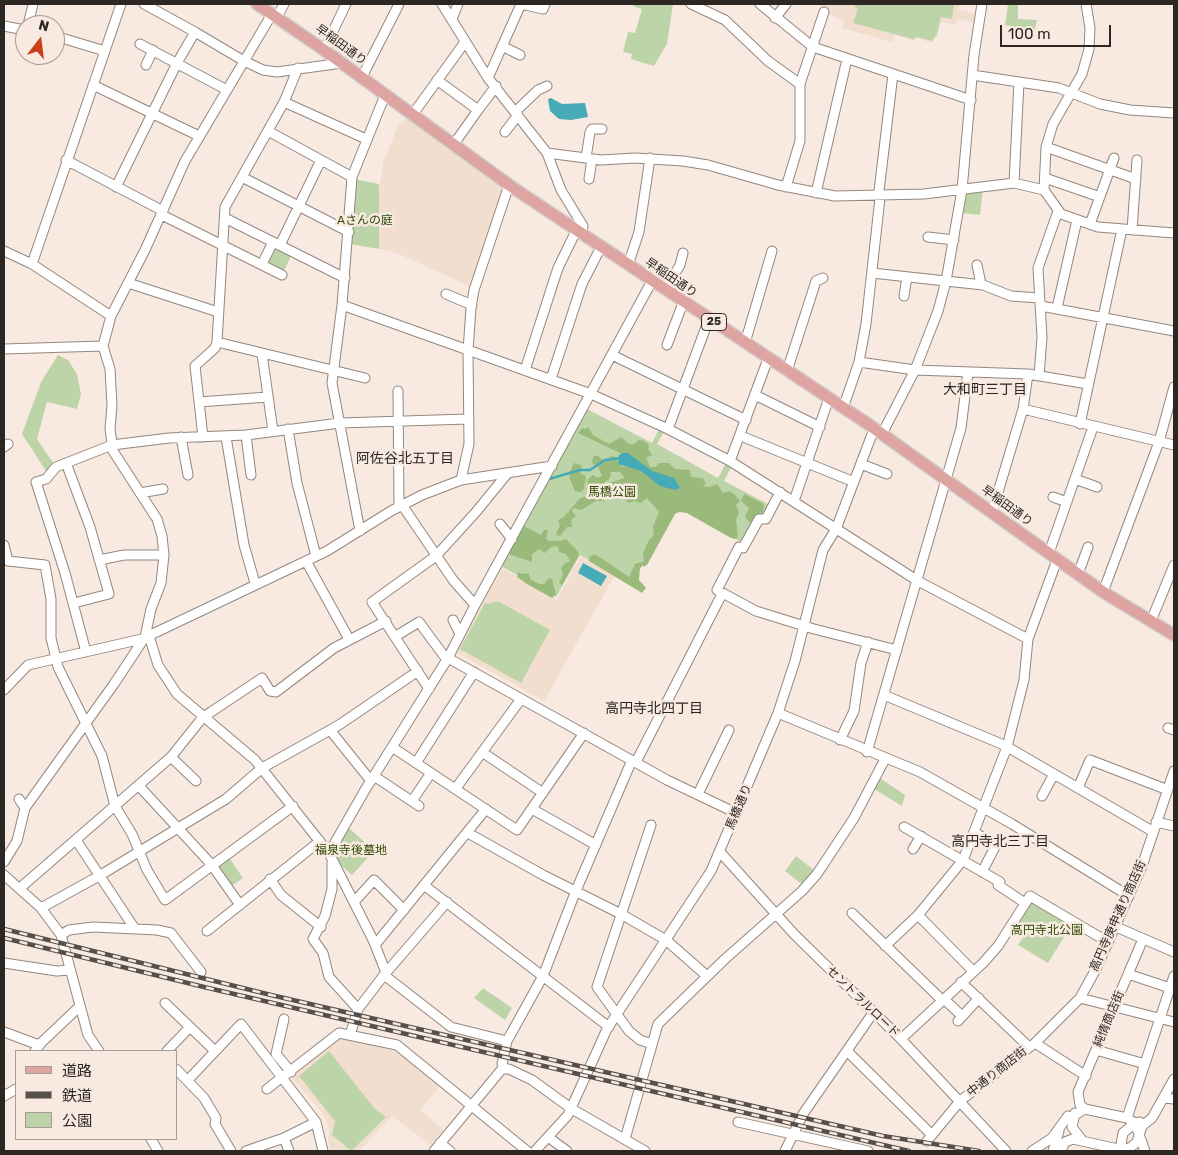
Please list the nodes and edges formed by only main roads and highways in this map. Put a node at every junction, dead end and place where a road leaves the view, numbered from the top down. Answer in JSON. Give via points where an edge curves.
{"nodes":[{"id":1,"x":257,"y":4,"type":"edge"},
{"id":2,"x":1174,"y":635,"type":"edge"}],
"edges":[{"from":1,"to":2,"type":"main road","name":"早稲田通り","number":"25","via":[[509,185],[829,398],[1103,592]]}]}
